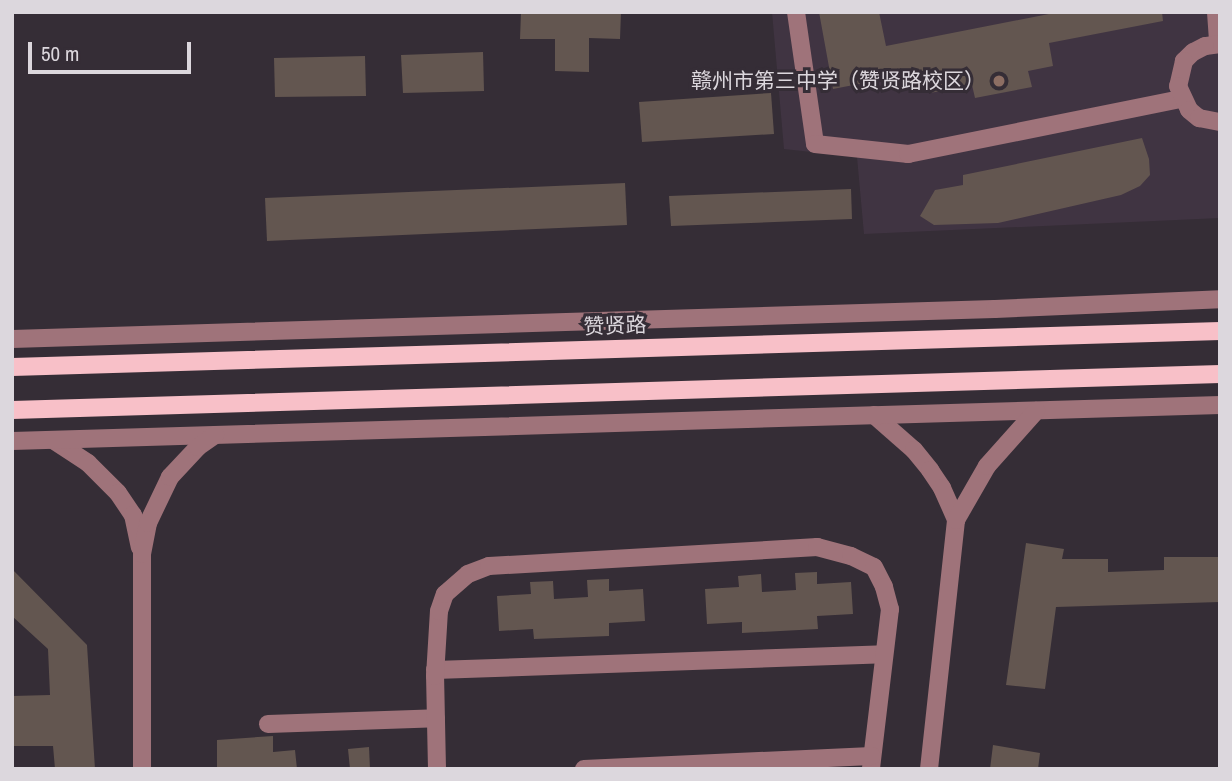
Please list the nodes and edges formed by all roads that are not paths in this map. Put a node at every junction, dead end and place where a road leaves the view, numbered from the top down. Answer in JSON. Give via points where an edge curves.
{"nodes":[{"id":1,"x":796,"y":12,"type":"edge"},
{"id":2,"x":1216,"y":12,"type":"edge"},
{"id":3,"x":1219,"y":44,"type":"edge"},
{"id":4,"x":1181,"y":99,"type":"junction"},
{"id":5,"x":1220,"y":121,"type":"edge"},
{"id":6,"x":1220,"y":299,"type":"edge"},
{"id":7,"x":1220,"y":331,"type":"edge"},
{"id":8,"x":12,"y":339,"type":"edge"},
{"id":9,"x":12,"y":367,"type":"edge"},
{"id":10,"x":1220,"y":374,"type":"edge"},
{"id":11,"x":1220,"y":405,"type":"edge"},
{"id":12,"x":12,"y":410,"type":"edge"},
{"id":13,"x":1036,"y":411,"type":"junction"},
{"id":14,"x":874,"y":415,"type":"junction"},
{"id":15,"x":215,"y":435,"type":"junction"},
{"id":16,"x":53,"y":440,"type":"junction"},
{"id":17,"x":12,"y":441,"type":"edge"},
{"id":18,"x":956,"y":520,"type":"junction"},
{"id":19,"x":142,"y":554,"type":"junction"},
{"id":20,"x":884,"y":654,"type":"junction"},
{"id":21,"x":435,"y":670,"type":"junction"},
{"id":22,"x":436,"y":718,"type":"junction"},
{"id":23,"x":268,"y":723,"type":"dead end"},
{"id":24,"x":871,"y":762,"type":"edge"},
{"id":25,"x":142,"y":769,"type":"edge"},
{"id":26,"x":437,"y":769,"type":"edge"},
{"id":27,"x":584,"y":769,"type":"edge"},
{"id":28,"x":929,"y":769,"type":"edge"}],
"edges":[{"from":1,"to":4,"type":"street","via":[[815,144],[908,154]]},
{"from":2,"to":3,"type":"street"},
{"from":3,"to":4,"type":"street","via":[[1194,52],[1184,61],[1178,86]]},
{"from":4,"to":5,"type":"street","via":[[1199,118]]},
{"from":6,"to":8,"type":"street"},
{"from":7,"to":9,"type":"main road","name":"赞贤路"},
{"from":10,"to":12,"type":"main road"},
{"from":11,"to":13,"type":"street"},
{"from":13,"to":14,"type":"street"},
{"from":13,"to":18,"type":"street","via":[[987,466]]},
{"from":14,"to":15,"type":"street"},
{"from":14,"to":18,"type":"street","via":[[930,470]]},
{"from":15,"to":16,"type":"street"},
{"from":15,"to":19,"type":"street","via":[[170,477],[153,509]]},
{"from":16,"to":17,"type":"street"},
{"from":16,"to":19,"type":"street","via":[[88,463],[118,493],[133,515]]},
{"from":18,"to":28,"type":"street"},
{"from":19,"to":25,"type":"street"},
{"from":20,"to":21,"type":"street"},
{"from":20,"to":21,"type":"street","via":[[890,609],[874,567],[817,548],[489,566],[468,574],[445,594],[439,611]]},
{"from":20,"to":24,"type":"street"},
{"from":21,"to":22,"type":"street"},
{"from":22,"to":23,"type":"street"},
{"from":22,"to":26,"type":"street"},
{"from":24,"to":27,"type":"street"}]}
